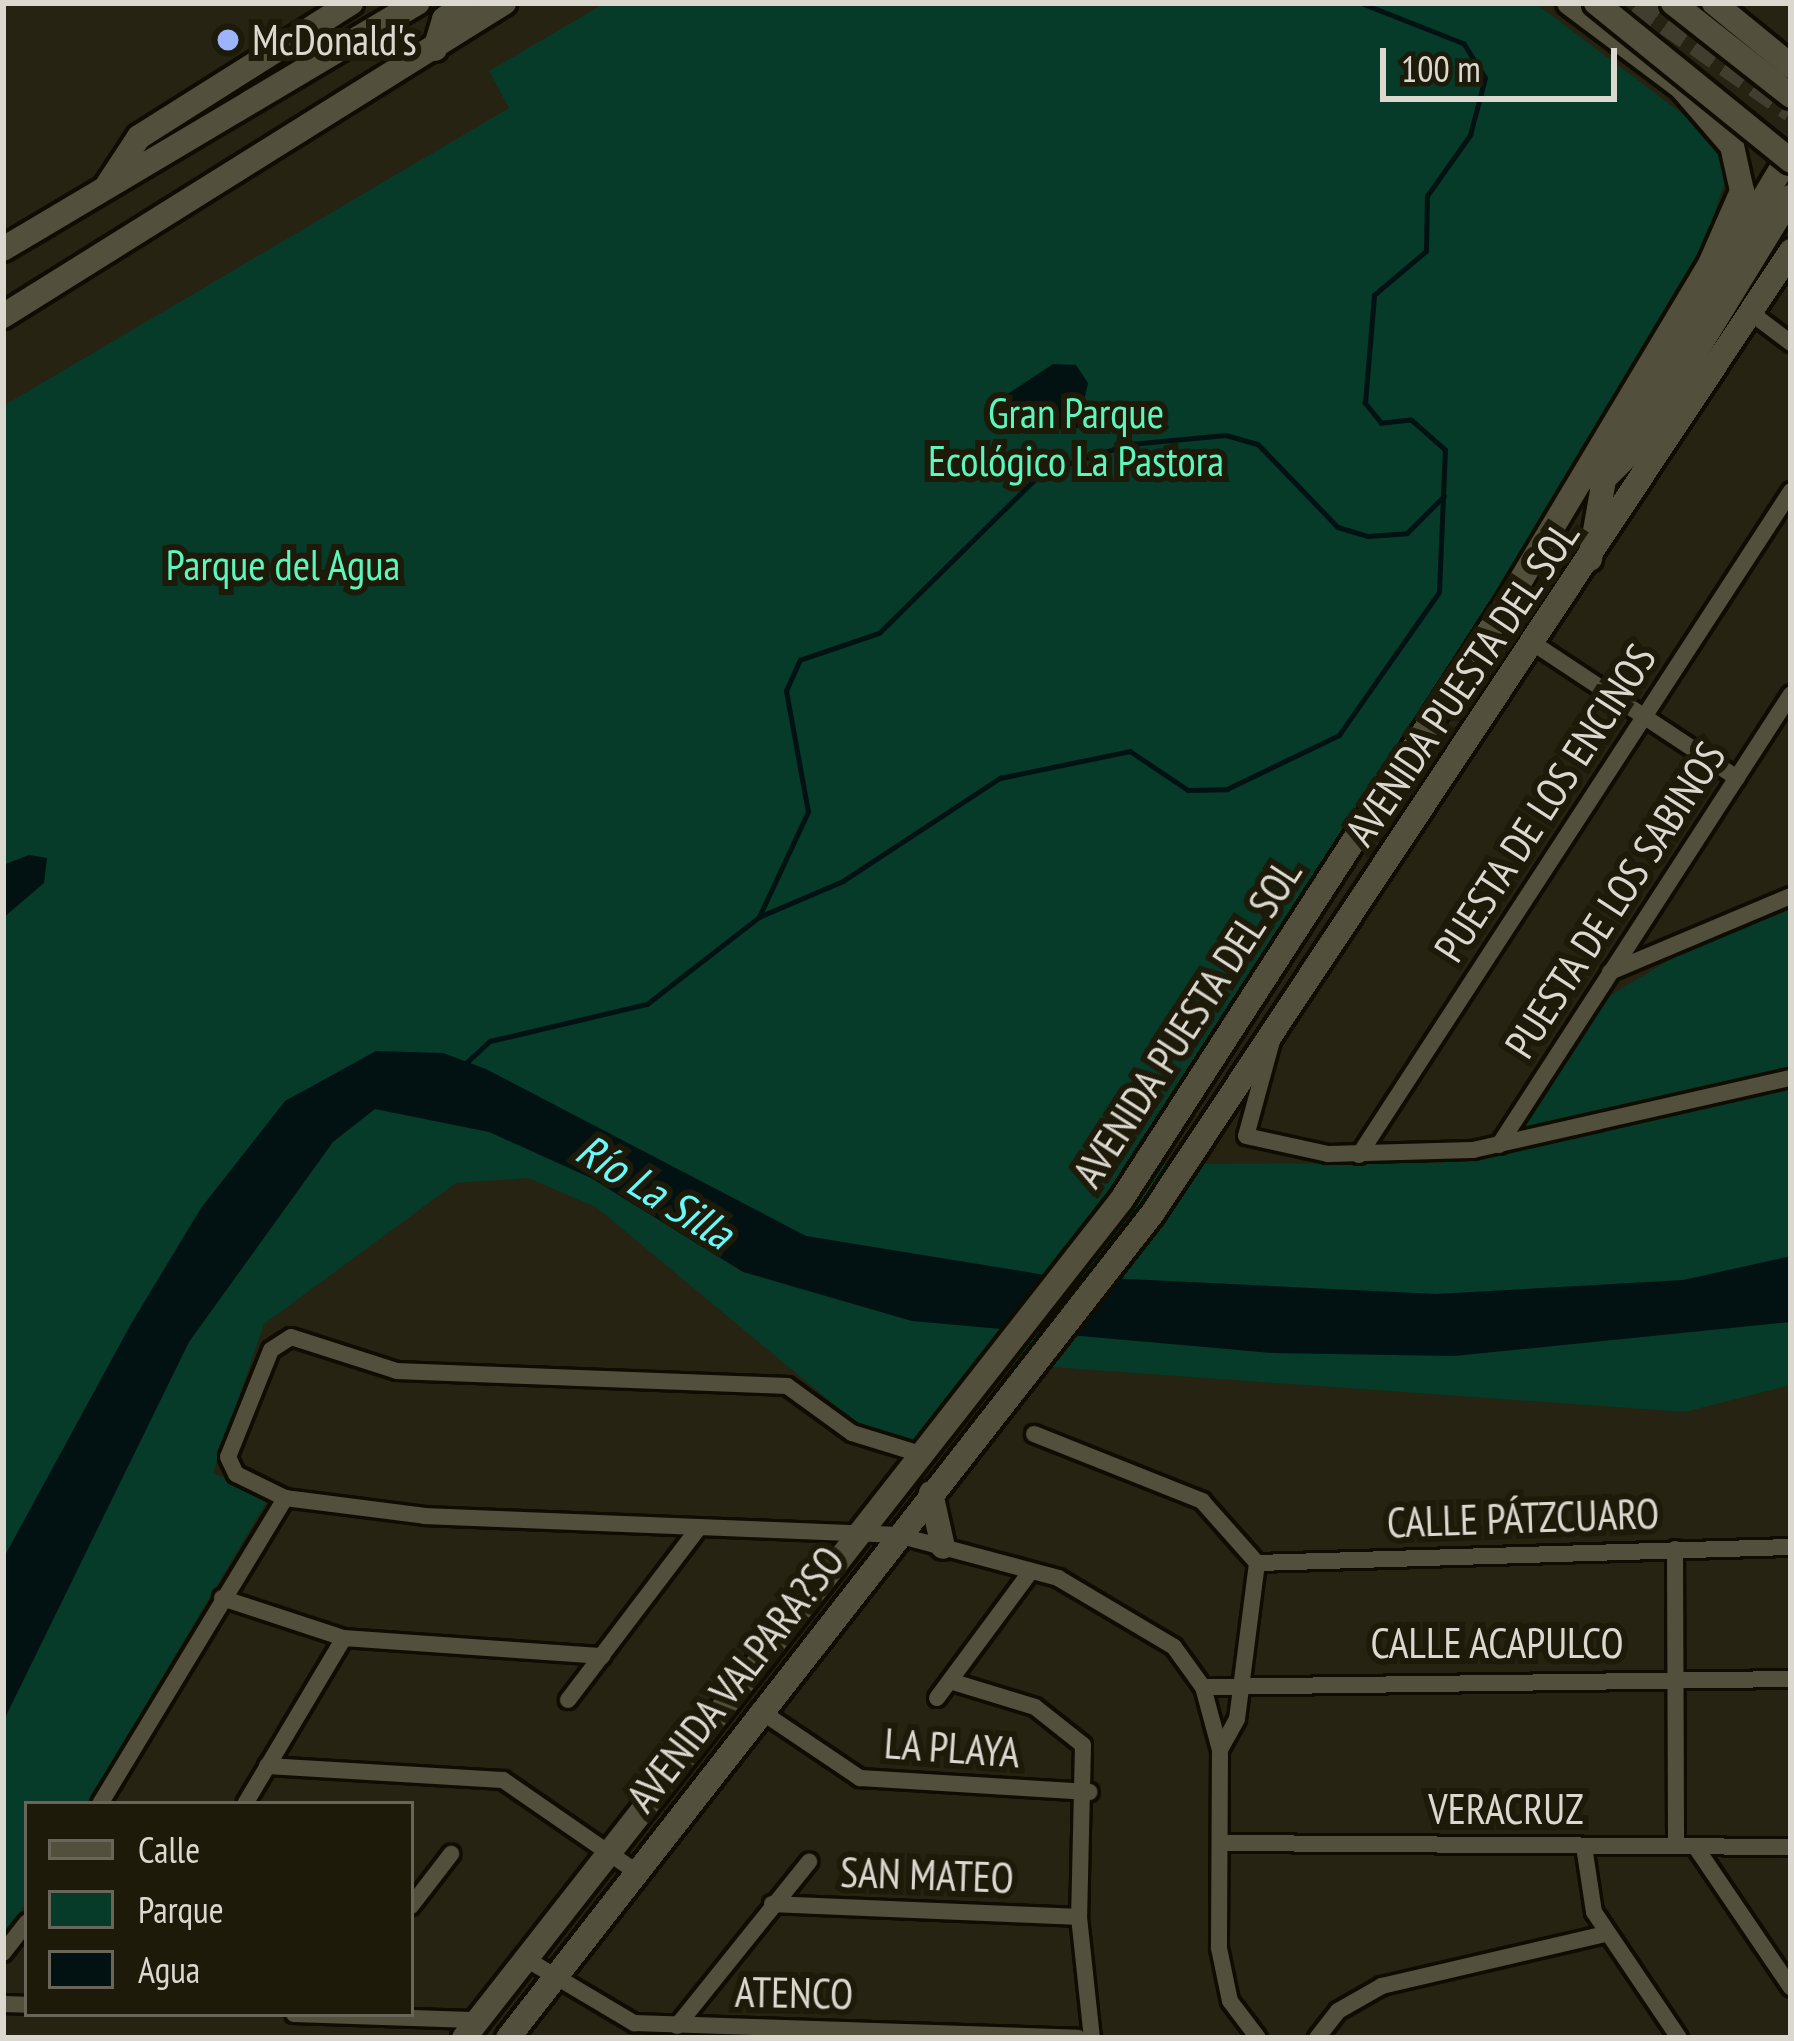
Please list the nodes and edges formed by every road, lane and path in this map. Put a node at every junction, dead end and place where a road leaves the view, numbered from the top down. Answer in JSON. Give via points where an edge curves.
{"nodes":[{"id":1,"x":418,"y":3,"type":"edge"},
{"id":2,"x":465,"y":3,"type":"edge"},
{"id":3,"x":504,"y":3,"type":"edge"},
{"id":4,"x":1569,"y":3,"type":"edge"},
{"id":5,"x":1597,"y":3,"type":"edge"},
{"id":6,"x":1673,"y":3,"type":"edge"},
{"id":7,"x":1714,"y":3,"type":"edge"},
{"id":8,"x":338,"y":7,"type":"edge"},
{"id":9,"x":436,"y":49,"type":"junction"},
{"id":10,"x":1786,"y":58,"type":"edge"},
{"id":11,"x":1791,"y":96,"type":"edge"},
{"id":12,"x":1722,"y":133,"type":"junction"},
{"id":13,"x":1791,"y":152,"type":"edge"},
{"id":14,"x":107,"y":186,"type":"junction"},
{"id":15,"x":1790,"y":200,"type":"edge"},
{"id":16,"x":3,"y":249,"type":"edge"},
{"id":17,"x":1791,"y":251,"type":"edge"},
{"id":18,"x":1781,"y":276,"type":"edge"},
{"id":19,"x":1751,"y":313,"type":"junction"},
{"id":20,"x":3,"y":316,"type":"edge"},
{"id":21,"x":1791,"y":343,"type":"edge"},
{"id":22,"x":1597,"y":486,"type":"junction"},
{"id":23,"x":1791,"y":491,"type":"edge"},
{"id":24,"x":1550,"y":531,"type":"junction"},
{"id":25,"x":1589,"y":566,"type":"junction"},
{"id":26,"x":1506,"y":605,"type":"junction"},
{"id":27,"x":1543,"y":635,"type":"junction"},
{"id":28,"x":1464,"y":670,"type":"junction"},
{"id":29,"x":1791,"y":694,"type":"edge"},
{"id":30,"x":1499,"y":697,"type":"junction"},
{"id":31,"x":1644,"y":716,"type":"junction"},
{"id":32,"x":1737,"y":778,"type":"junction"},
{"id":33,"x":1788,"y":893,"type":"edge"},
{"id":34,"x":1610,"y":973,"type":"junction"},
{"id":35,"x":1273,"y":1034,"type":"junction"},
{"id":36,"x":1791,"y":1078,"type":"edge"},
{"id":37,"x":1499,"y":1145,"type":"junction"},
{"id":38,"x":1359,"y":1155,"type":"junction"},
{"id":39,"x":1034,"y":1434,"type":"dead end"},
{"id":40,"x":917,"y":1453,"type":"junction"},
{"id":41,"x":932,"y":1493,"type":"junction"},
{"id":42,"x":284,"y":1498,"type":"junction"},
{"id":43,"x":698,"y":1529,"type":"junction"},
{"id":44,"x":854,"y":1533,"type":"junction"},
{"id":45,"x":898,"y":1535,"type":"junction"},
{"id":46,"x":943,"y":1547,"type":"junction"},
{"id":47,"x":1791,"y":1547,"type":"edge"},
{"id":48,"x":1675,"y":1550,"type":"junction"},
{"id":49,"x":1257,"y":1563,"type":"junction"},
{"id":50,"x":1031,"y":1570,"type":"junction"},
{"id":51,"x":222,"y":1598,"type":"junction"},
{"id":52,"x":344,"y":1638,"type":"junction"},
{"id":53,"x":602,"y":1657,"type":"junction"},
{"id":54,"x":1676,"y":1678,"type":"junction"},
{"id":55,"x":1791,"y":1679,"type":"edge"},
{"id":56,"x":950,"y":1681,"type":"junction"},
{"id":57,"x":1242,"y":1681,"type":"junction"},
{"id":58,"x":1203,"y":1687,"type":"junction"},
{"id":59,"x":937,"y":1698,"type":"dead end"},
{"id":60,"x":568,"y":1700,"type":"dead end"},
{"id":61,"x":759,"y":1710,"type":"junction"},
{"id":62,"x":1220,"y":1750,"type":"junction"},
{"id":63,"x":267,"y":1766,"type":"junction"},
{"id":64,"x":1090,"y":1792,"type":"junction"},
{"id":65,"x":102,"y":1801,"type":"edge"},
{"id":66,"x":247,"y":1801,"type":"edge"},
{"id":67,"x":1221,"y":1843,"type":"junction"},
{"id":68,"x":1584,"y":1846,"type":"junction"},
{"id":69,"x":1685,"y":1846,"type":"junction"},
{"id":70,"x":1791,"y":1847,"type":"edge"},
{"id":71,"x":606,"y":1848,"type":"junction"},
{"id":72,"x":451,"y":1854,"type":"dead end"},
{"id":73,"x":809,"y":1862,"type":"dead end"},
{"id":74,"x":635,"y":1871,"type":"junction"},
{"id":75,"x":414,"y":1899,"type":"edge"},
{"id":76,"x":772,"y":1904,"type":"junction"},
{"id":77,"x":1079,"y":1917,"type":"junction"},
{"id":78,"x":24,"y":1926,"type":"edge"},
{"id":79,"x":1606,"y":1934,"type":"junction"},
{"id":80,"x":3,"y":1953,"type":"edge"},
{"id":81,"x":526,"y":1959,"type":"junction"},
{"id":82,"x":554,"y":1978,"type":"junction"},
{"id":83,"x":1791,"y":1988,"type":"edge"},
{"id":84,"x":359,"y":2017,"type":"edge"},
{"id":85,"x":677,"y":2026,"type":"junction"},
{"id":86,"x":471,"y":2029,"type":"edge"},
{"id":87,"x":508,"y":2038,"type":"edge"},
{"id":88,"x":1078,"y":2038,"type":"edge"},
{"id":89,"x":1092,"y":2038,"type":"edge"},
{"id":90,"x":1258,"y":2038,"type":"edge"},
{"id":91,"x":1317,"y":2038,"type":"edge"},
{"id":92,"x":1679,"y":2038,"type":"edge"}],
"edges":[{"from":1,"to":14,"type":"main road"},
{"from":2,"to":9,"type":"main road","via":[[444,19]]},
{"from":3,"to":9,"type":"main road"},
{"from":4,"to":12,"type":"main road"},
{"from":5,"to":13,"type":"main road","bridge":true},
{"from":6,"to":11,"type":"main road"},
{"from":7,"to":10,"type":"main road"},
{"from":8,"to":14,"type":"main road","via":[[139,137]]},
{"from":9,"to":20,"type":"main road"},
{"from":12,"to":13,"type":"main road"},
{"from":12,"to":24,"type":"main road","via":[[1739,160],[1739,204]]},
{"from":13,"to":22,"type":"main road"},
{"from":14,"to":16,"type":"main road"},
{"from":15,"to":22,"type":"main road","name":"AVENIDA PUESTA DEL SOL","via":[[1640,443]]},
{"from":17,"to":18,"type":"main road","name":"AVENIDA PUESTA DEL SOL"},
{"from":18,"to":19,"type":"main road","name":"AVENIDA PUESTA DEL SOL"},
{"from":19,"to":21,"type":"street"},
{"from":19,"to":25,"type":"main road","name":"AVENIDA PUESTA DEL SOL"},
{"from":22,"to":24,"type":"main road","name":"AVENIDA PUESTA DEL SOL"},
{"from":22,"to":25,"type":"main road"},
{"from":23,"to":31,"type":"street","name":"PUESTA DE LOS ENCINOS"},
{"from":24,"to":26,"type":"main road","name":"AVENIDA PUESTA DEL SOL"},
{"from":25,"to":27,"type":"main road","name":"AVENIDA PUESTA DEL SOL"},
{"from":26,"to":27,"type":"main road","via":[[1532,604]]},
{"from":26,"to":28,"type":"main road","name":"AVENIDA PUESTA DEL SOL"},
{"from":27,"to":30,"type":"main road","name":"AVENIDA PUESTA DEL SOL"},
{"from":27,"to":31,"type":"street"},
{"from":28,"to":30,"type":"main road"},
{"from":28,"to":40,"type":"main road","name":"AVENIDA PUESTA DEL SOL","via":[[1122,1199]]},
{"from":29,"to":32,"type":"street","name":"PUESTA DE LOS SABINOS"},
{"from":30,"to":35,"type":"main road","name":"AVENIDA PUESTA DEL SOL"},
{"from":31,"to":32,"type":"street"},
{"from":31,"to":38,"type":"street","name":"PUESTA DE LOS ENCINOS"},
{"from":32,"to":34,"type":"street","name":"PUESTA DE LOS SABINOS"},
{"from":33,"to":34,"type":"street"},
{"from":34,"to":37,"type":"street","name":"PUESTA DE LOS SABINOS"},
{"from":35,"to":38,"type":"street","via":[[1246,1136]]},
{"from":35,"to":41,"type":"main road","name":"AVENIDA PUESTA DEL SOL","via":[[1152,1214]]},
{"from":36,"to":37,"type":"street"},
{"from":37,"to":38,"type":"street"},
{"from":39,"to":49,"type":"street","via":[[1202,1501]]},
{"from":40,"to":42,"type":"street","via":[[852,1433],[787,1386],[397,1371],[281,1340],[230,1468]]},
{"from":40,"to":44,"type":"main road","name":"AVENIDA PUESTA DEL SOL"},
{"from":41,"to":45,"type":"main road","name":"AVENIDA PUESTA DEL SOL"},
{"from":41,"to":46,"type":"main road"},
{"from":42,"to":43,"type":"street"},
{"from":42,"to":51,"type":"street"},
{"from":43,"to":44,"type":"street"},
{"from":43,"to":53,"type":"street"},
{"from":44,"to":45,"type":"street"},
{"from":44,"to":71,"type":"main road","name":"AVENIDA VALPARA?SO"},
{"from":45,"to":46,"type":"street"},
{"from":45,"to":61,"type":"main road","name":"AVENIDA VALPARA?SO"},
{"from":46,"to":50,"type":"street"},
{"from":47,"to":48,"type":"street","name":"CALLE PÁTZCUARO"},
{"from":48,"to":49,"type":"street","name":"CALLE PÁTZCUARO"},
{"from":48,"to":54,"type":"street"},
{"from":49,"to":57,"type":"street"},
{"from":50,"to":56,"type":"street"},
{"from":50,"to":58,"type":"street","via":[[1117,1604],[1174,1646]]},
{"from":51,"to":52,"type":"street"},
{"from":51,"to":65,"type":"street"},
{"from":52,"to":53,"type":"street"},
{"from":52,"to":63,"type":"street"},
{"from":53,"to":60,"type":"street"},
{"from":54,"to":55,"type":"street","name":"CALLE ACAPULCO"},
{"from":54,"to":57,"type":"street","name":"CALLE ACAPULCO"},
{"from":54,"to":69,"type":"street"},
{"from":56,"to":59,"type":"street"},
{"from":56,"to":64,"type":"street","via":[[1064,1722],[1083,1745]]},
{"from":57,"to":58,"type":"street","name":"CALLE ACAPULCO"},
{"from":57,"to":62,"type":"street"},
{"from":58,"to":62,"type":"street"},
{"from":61,"to":64,"type":"street","name":"LA PLAYA","via":[[860,1778]]},
{"from":61,"to":74,"type":"main road","name":"AVENIDA VALPARA?SO"},
{"from":62,"to":67,"type":"street"},
{"from":63,"to":66,"type":"street"},
{"from":63,"to":71,"type":"street","via":[[502,1780]]},
{"from":64,"to":77,"type":"street"},
{"from":67,"to":68,"type":"street","name":"VERACRUZ"},
{"from":67,"to":90,"type":"street","via":[[1222,1978]]},
{"from":68,"to":69,"type":"street","name":"VERACRUZ"},
{"from":68,"to":79,"type":"street"},
{"from":69,"to":70,"type":"street","name":"VERACRUZ"},
{"from":69,"to":83,"type":"street"},
{"from":71,"to":74,"type":"street"},
{"from":71,"to":81,"type":"main road","name":"AVENIDA VALPARA?SO"},
{"from":72,"to":75,"type":"street"},
{"from":73,"to":76,"type":"street"},
{"from":74,"to":82,"type":"main road","name":"AVENIDA VALPARA?SO"},
{"from":76,"to":77,"type":"street","name":"SAN MATEO"},
{"from":76,"to":85,"type":"street"},
{"from":77,"to":89,"type":"street"},
{"from":78,"to":80,"type":"street"},
{"from":79,"to":91,"type":"street","via":[[1382,1986],[1337,2011]]},
{"from":79,"to":92,"type":"street"},
{"from":81,"to":82,"type":"street","name":"ATENCO"},
{"from":81,"to":86,"type":"main road","name":"AVENIDA VALPARA?SO"},
{"from":82,"to":85,"type":"street","name":"ATENCO","via":[[634,2023]]},
{"from":82,"to":87,"type":"main road","name":"AVENIDA VALPARA?SO"},
{"from":84,"to":86,"type":"street"},
{"from":85,"to":88,"type":"street","name":"ATENCO"}]}
